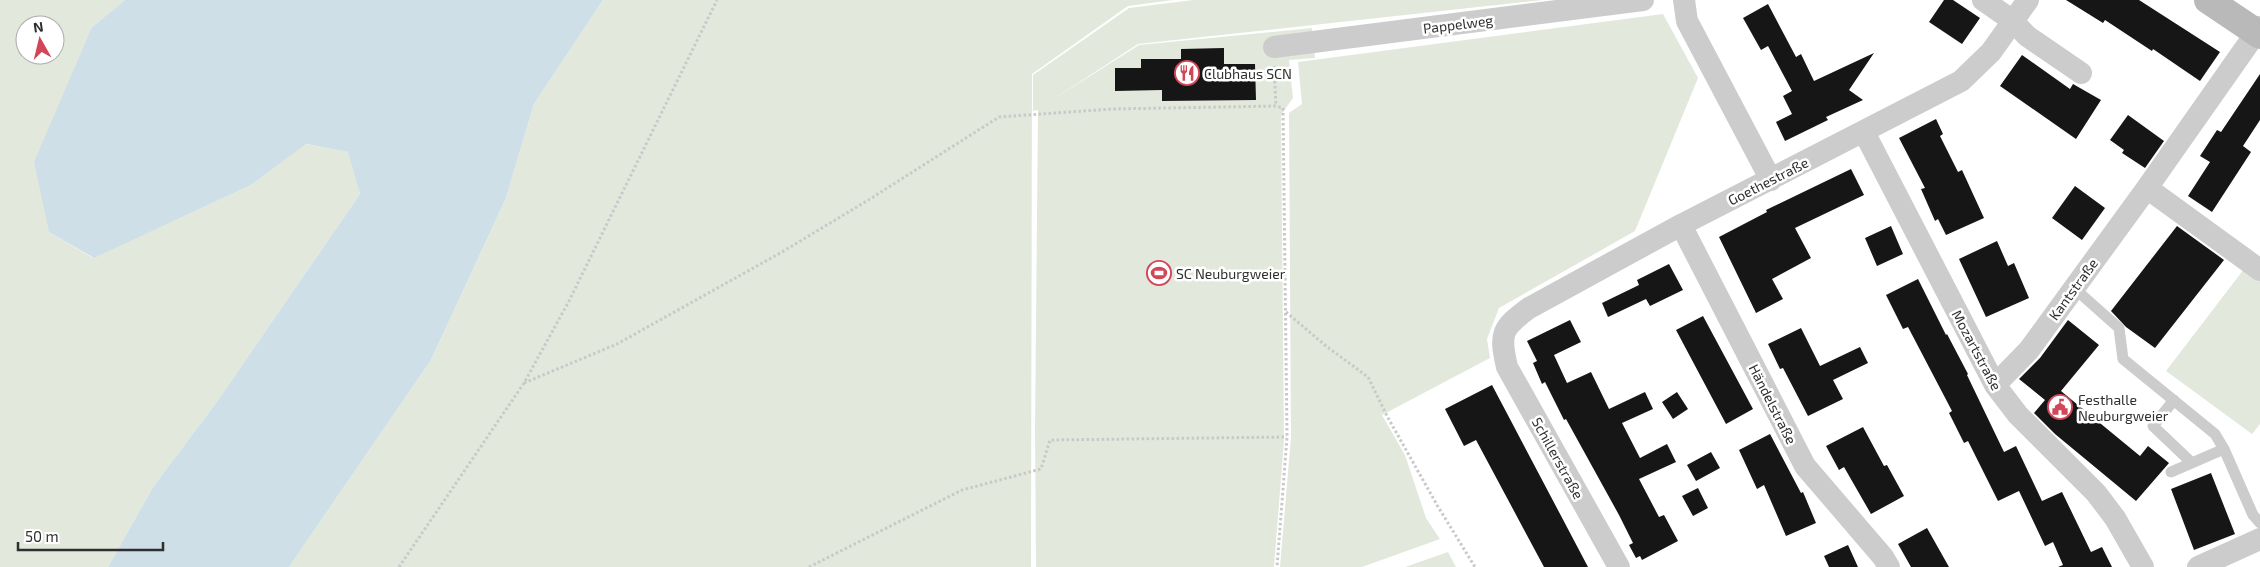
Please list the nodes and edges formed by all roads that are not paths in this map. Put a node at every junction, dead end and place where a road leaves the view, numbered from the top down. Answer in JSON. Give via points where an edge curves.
{"nodes":[{"id":1,"x":1643,"y":0,"type":"edge"},
{"id":2,"x":1684,"y":0,"type":"edge"},
{"id":3,"x":1983,"y":0,"type":"edge"},
{"id":4,"x":2028,"y":0,"type":"edge"},
{"id":5,"x":2208,"y":0,"type":"edge"},
{"id":6,"x":2013,"y":21,"type":"junction"},
{"id":7,"x":2259,"y":32,"type":"edge"},
{"id":8,"x":1274,"y":48,"type":"road end"},
{"id":9,"x":2081,"y":73,"type":"dead end"},
{"id":10,"x":1864,"y":132,"type":"junction"},
{"id":11,"x":1771,"y":180,"type":"junction"},
{"id":12,"x":2147,"y":188,"type":"junction"},
{"id":13,"x":1680,"y":226,"type":"junction"},
{"id":14,"x":2260,"y":270,"type":"edge"},
{"id":15,"x":2074,"y":288,"type":"junction"},
{"id":16,"x":1502,"y":348,"type":"joint"},
{"id":17,"x":1995,"y":385,"type":"junction"},
{"id":18,"x":2174,"y":400,"type":"junction"},
{"id":19,"x":2224,"y":448,"type":"junction"},
{"id":20,"x":2192,"y":463,"type":"junction"},
{"id":21,"x":2171,"y":472,"type":"dead end"},
{"id":22,"x":2260,"y":522,"type":"edge"},
{"id":23,"x":2260,"y":539,"type":"edge"},
{"id":24,"x":1619,"y":567,"type":"edge"},
{"id":25,"x":1889,"y":567,"type":"edge"},
{"id":26,"x":2143,"y":567,"type":"edge"},
{"id":27,"x":2198,"y":567,"type":"edge"}],
"edges":[{"from":1,"to":8,"type":"street","name":"Pappelweg"},
{"from":2,"to":11,"type":"street","via":[[1688,21]]},
{"from":3,"to":6,"type":"street"},
{"from":4,"to":6,"type":"street","name":"Goethestraße"},
{"from":5,"to":7,"type":"main road"},
{"from":6,"to":9,"type":"street","via":[[2028,36]]},
{"from":6,"to":10,"type":"street","name":"Goethestraße","via":[[1990,52],[1961,81]]},
{"from":7,"to":12,"type":"street","name":"Kantstraße"},
{"from":10,"to":11,"type":"street","name":"Goethestraße"},
{"from":10,"to":17,"type":"street","name":"Mozartstraße"},
{"from":11,"to":13,"type":"street","name":"Goethestraße"},
{"from":12,"to":14,"type":"street"},
{"from":12,"to":15,"type":"street","name":"Kantstraße"},
{"from":13,"to":16,"type":"street","name":"Goethestraße","via":[[1529,308],[1508,323]]},
{"from":13,"to":25,"type":"street","name":"Händelstraße","via":[[1805,466]]},
{"from":15,"to":17,"type":"street","name":"Kantstraße","via":[[2029,350]]},
{"from":15,"to":18,"type":"lane","via":[[2119,328],[2123,359]]},
{"from":16,"to":24,"type":"street","name":"Schillerstraße","via":[[1507,366]]},
{"from":17,"to":26,"type":"street","name":"Mozartstraße","via":[[2018,416],[2096,493],[2115,518]]},
{"from":18,"to":19,"type":"lane","via":[[2215,434]]},
{"from":18,"to":20,"type":"lane","via":[[2153,426]]},
{"from":19,"to":20,"type":"lane"},
{"from":19,"to":22,"type":"lane","via":[[2247,503]]},
{"from":20,"to":21,"type":"lane"},
{"from":23,"to":27,"type":"street"}]}
